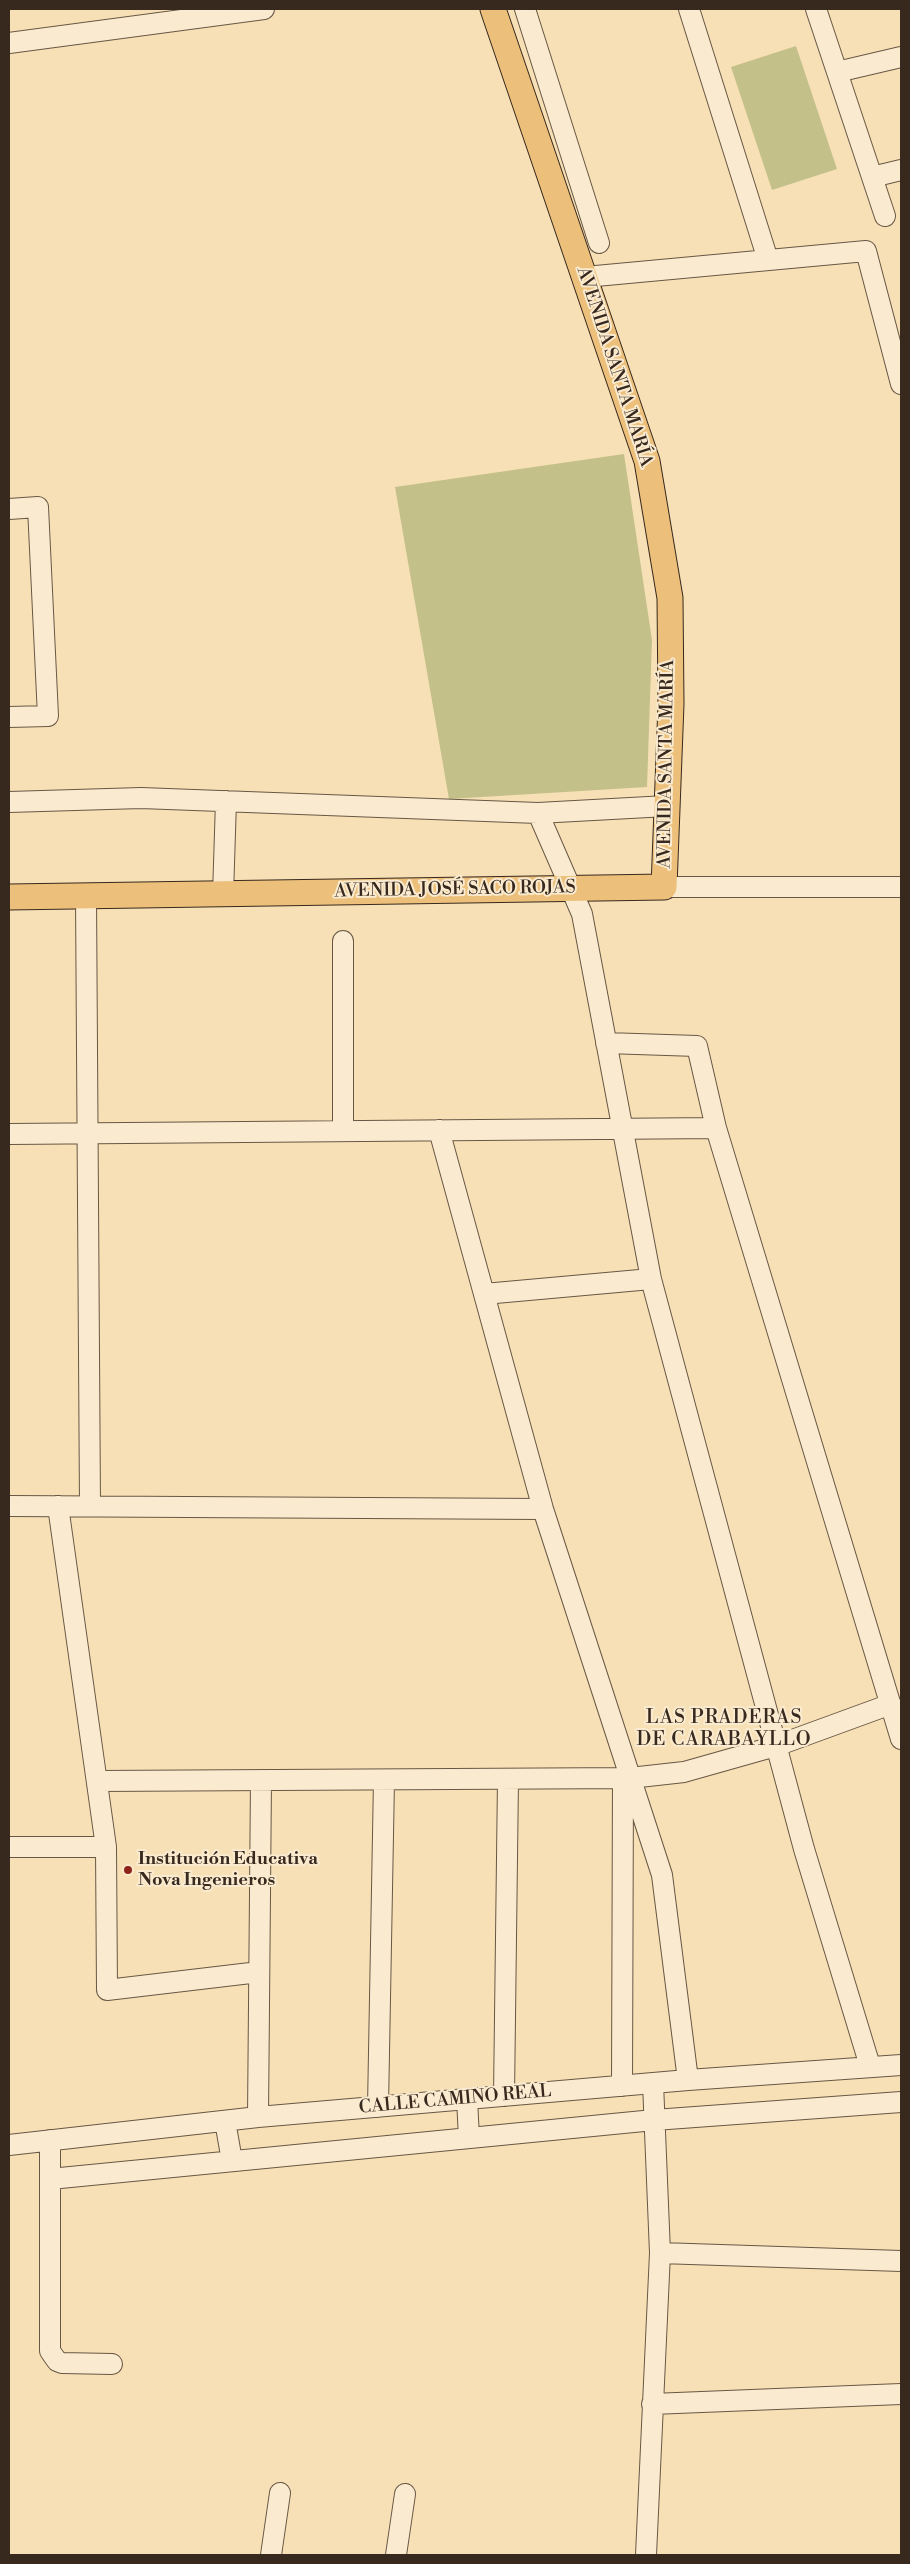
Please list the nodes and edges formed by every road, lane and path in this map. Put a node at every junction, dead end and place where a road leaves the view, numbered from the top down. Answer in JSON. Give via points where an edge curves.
{"nodes":[{"id":1,"x":264,"y":9,"type":"edge"},
{"id":2,"x":493,"y":9,"type":"edge"},
{"id":3,"x":525,"y":9,"type":"edge"},
{"id":4,"x":689,"y":9,"type":"edge"},
{"id":5,"x":816,"y":9,"type":"edge"},
{"id":6,"x":9,"y":44,"type":"edge"},
{"id":7,"x":901,"y":57,"type":"edge"},
{"id":8,"x":837,"y":72,"type":"junction"},
{"id":9,"x":901,"y":170,"type":"edge"},
{"id":10,"x":872,"y":177,"type":"junction"},
{"id":11,"x":885,"y":216,"type":"dead end"},
{"id":12,"x":598,"y":243,"type":"dead end"},
{"id":13,"x":768,"y":260,"type":"junction"},
{"id":14,"x":585,"y":277,"type":"junction"},
{"id":15,"x":901,"y":384,"type":"edge"},
{"id":16,"x":9,"y":509,"type":"edge"},
{"id":17,"x":9,"y":717,"type":"edge"},
{"id":18,"x":226,"y":801,"type":"junction"},
{"id":19,"x":9,"y":802,"type":"edge"},
{"id":20,"x":667,"y":806,"type":"junction"},
{"id":21,"x":538,"y":813,"type":"junction"},
{"id":22,"x":664,"y":887,"type":"junction"},
{"id":23,"x":901,"y":887,"type":"edge"},
{"id":24,"x":569,"y":888,"type":"junction"},
{"id":25,"x":223,"y":894,"type":"junction"},
{"id":26,"x":86,"y":896,"type":"junction"},
{"id":27,"x":9,"y":897,"type":"edge"},
{"id":28,"x":343,"y":941,"type":"dead end"},
{"id":29,"x":606,"y":1043,"type":"junction"},
{"id":30,"x":716,"y":1128,"type":"junction"},
{"id":31,"x":622,"y":1129,"type":"junction"},
{"id":32,"x":439,"y":1130,"type":"junction"},
{"id":33,"x":343,"y":1131,"type":"junction"},
{"id":34,"x":9,"y":1134,"type":"edge"},
{"id":35,"x":89,"y":1134,"type":"junction"},
{"id":36,"x":651,"y":1280,"type":"junction"},
{"id":37,"x":484,"y":1294,"type":"junction"},
{"id":38,"x":9,"y":1506,"type":"edge"},
{"id":39,"x":58,"y":1506,"type":"junction"},
{"id":40,"x":90,"y":1506,"type":"junction"},
{"id":41,"x":543,"y":1509,"type":"junction"},
{"id":42,"x":891,"y":1704,"type":"junction"},
{"id":43,"x":901,"y":1739,"type":"edge"},
{"id":44,"x":776,"y":1746,"type":"junction"},
{"id":45,"x":627,"y":1778,"type":"junction"},
{"id":46,"x":508,"y":1779,"type":"junction"},
{"id":47,"x":261,"y":1780,"type":"junction"},
{"id":48,"x":384,"y":1780,"type":"junction"},
{"id":49,"x":97,"y":1782,"type":"junction"},
{"id":50,"x":106,"y":1846,"type":"junction"},
{"id":51,"x":9,"y":1847,"type":"edge"},
{"id":52,"x":259,"y":1972,"type":"junction"},
{"id":53,"x":901,"y":2065,"type":"edge"},
{"id":54,"x":870,"y":2066,"type":"junction"},
{"id":55,"x":688,"y":2080,"type":"junction"},
{"id":56,"x":653,"y":2083,"type":"junction"},
{"id":57,"x":622,"y":2086,"type":"junction"},
{"id":58,"x":504,"y":2096,"type":"junction"},
{"id":59,"x":466,"y":2099,"type":"junction"},
{"id":60,"x":901,"y":2102,"type":"edge"},
{"id":61,"x":378,"y":2106,"type":"junction"},
{"id":62,"x":258,"y":2117,"type":"junction"},
{"id":63,"x":654,"y":2120,"type":"junction"},
{"id":64,"x":225,"y":2121,"type":"junction"},
{"id":65,"x":469,"y":2138,"type":"junction"},
{"id":66,"x":50,"y":2140,"type":"junction"},
{"id":67,"x":9,"y":2145,"type":"edge"},
{"id":68,"x":232,"y":2161,"type":"junction"},
{"id":69,"x":50,"y":2179,"type":"junction"},
{"id":70,"x":660,"y":2253,"type":"junction"},
{"id":71,"x":901,"y":2261,"type":"edge"},
{"id":72,"x":112,"y":2364,"type":"dead end"},
{"id":73,"x":901,"y":2394,"type":"edge"},
{"id":74,"x":652,"y":2404,"type":"junction"},
{"id":75,"x":280,"y":2493,"type":"dead end"},
{"id":76,"x":404,"y":2494,"type":"dead end"},
{"id":77,"x":271,"y":2555,"type":"edge"},
{"id":78,"x":396,"y":2555,"type":"edge"},
{"id":79,"x":646,"y":2555,"type":"edge"}],
"edges":[{"from":1,"to":6,"type":"street"},
{"from":2,"to":14,"type":"main road","name":"AVENIDA SANTA MARÍA"},
{"from":3,"to":12,"type":"street"},
{"from":4,"to":13,"type":"street"},
{"from":5,"to":8,"type":"street"},
{"from":7,"to":8,"type":"street"},
{"from":8,"to":10,"type":"street"},
{"from":9,"to":10,"type":"street"},
{"from":10,"to":11,"type":"street"},
{"from":13,"to":14,"type":"street"},
{"from":13,"to":15,"type":"street","via":[[866,251]]},
{"from":14,"to":20,"type":"main road","name":"AVENIDA SANTA MARÍA","via":[[647,461],[670,598],[671,704]]},
{"from":16,"to":17,"type":"street","via":[[38,507],[48,716]]},
{"from":18,"to":19,"type":"street","via":[[141,798]]},
{"from":18,"to":21,"type":"street"},
{"from":18,"to":25,"type":"street"},
{"from":20,"to":21,"type":"street"},
{"from":20,"to":22,"type":"main road","name":"AVENIDA SANTA MARÍA"},
{"from":21,"to":24,"type":"street"},
{"from":22,"to":23,"type":"street","name":"AVENIDA JOSÉ SACO ROJAS"},
{"from":22,"to":24,"type":"main road","name":"AVENIDA JOSÉ SACO ROJAS"},
{"from":24,"to":25,"type":"main road","name":"AVENIDA JOSÉ SACO ROJAS"},
{"from":24,"to":29,"type":"street","via":[[582,914]]},
{"from":25,"to":26,"type":"main road","name":"AVENIDA JOSÉ SACO ROJAS"},
{"from":26,"to":27,"type":"main road","name":"AVENIDA JOSÉ SACO ROJAS"},
{"from":26,"to":35,"type":"street"},
{"from":28,"to":33,"type":"street"},
{"from":29,"to":30,"type":"street","via":[[697,1046]]},
{"from":29,"to":31,"type":"street"},
{"from":30,"to":31,"type":"street"},
{"from":30,"to":42,"type":"street"},
{"from":31,"to":32,"type":"street"},
{"from":31,"to":36,"type":"street"},
{"from":32,"to":33,"type":"street"},
{"from":32,"to":37,"type":"street"},
{"from":33,"to":35,"type":"street"},
{"from":34,"to":35,"type":"street"},
{"from":35,"to":40,"type":"street"},
{"from":36,"to":37,"type":"street"},
{"from":36,"to":44,"type":"street"},
{"from":37,"to":41,"type":"street"},
{"from":38,"to":39,"type":"street"},
{"from":39,"to":40,"type":"street"},
{"from":39,"to":49,"type":"street"},
{"from":40,"to":41,"type":"street"},
{"from":41,"to":45,"type":"street"},
{"from":42,"to":43,"type":"street"},
{"from":42,"to":44,"type":"street"},
{"from":44,"to":45,"type":"street","via":[[684,1772]]},
{"from":44,"to":54,"type":"street"},
{"from":45,"to":46,"type":"street"},
{"from":45,"to":55,"type":"street","via":[[662,1875]]},
{"from":45,"to":57,"type":"street"},
{"from":46,"to":48,"type":"street"},
{"from":46,"to":58,"type":"street"},
{"from":47,"to":48,"type":"street"},
{"from":47,"to":49,"type":"street"},
{"from":47,"to":52,"type":"street"},
{"from":48,"to":61,"type":"street"},
{"from":49,"to":50,"type":"street"},
{"from":50,"to":51,"type":"street"},
{"from":50,"to":52,"type":"street","via":[[107,1990]]},
{"from":52,"to":62,"type":"street"},
{"from":53,"to":54,"type":"street","name":"CALLE CAMINO REAL"},
{"from":54,"to":55,"type":"street","name":"CALLE CAMINO REAL"},
{"from":55,"to":56,"type":"street","name":"CALLE CAMINO REAL"},
{"from":56,"to":57,"type":"street","name":"CALLE CAMINO REAL"},
{"from":56,"to":63,"type":"street"},
{"from":57,"to":58,"type":"street","name":"CALLE CAMINO REAL"},
{"from":58,"to":59,"type":"street","name":"CALLE CAMINO REAL"},
{"from":59,"to":61,"type":"street","name":"CALLE CAMINO REAL"},
{"from":59,"to":65,"type":"street"},
{"from":60,"to":63,"type":"street"},
{"from":61,"to":62,"type":"street","name":"CALLE CAMINO REAL"},
{"from":62,"to":64,"type":"street","name":"CALLE CAMINO REAL"},
{"from":63,"to":65,"type":"street"},
{"from":63,"to":70,"type":"street"},
{"from":64,"to":66,"type":"street","name":"CALLE CAMINO REAL"},
{"from":64,"to":68,"type":"street"},
{"from":65,"to":68,"type":"street"},
{"from":66,"to":67,"type":"street","name":"CALLE CAMINO REAL"},
{"from":66,"to":69,"type":"street"},
{"from":68,"to":69,"type":"street"},
{"from":69,"to":72,"type":"street","via":[[50,2352],[62,2364]]},
{"from":70,"to":71,"type":"street"},
{"from":70,"to":74,"type":"street"},
{"from":73,"to":74,"type":"street"},
{"from":74,"to":79,"type":"street"},
{"from":75,"to":77,"type":"street"},
{"from":76,"to":78,"type":"street"}]}
